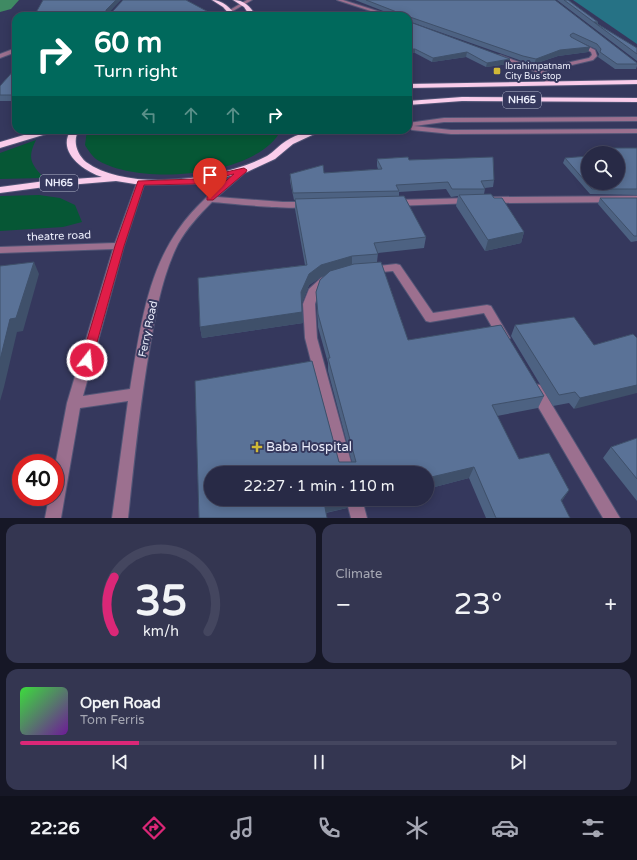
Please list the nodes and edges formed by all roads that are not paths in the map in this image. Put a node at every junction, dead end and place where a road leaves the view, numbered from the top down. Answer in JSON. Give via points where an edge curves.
{"nodes":[{"id":1,"x":214,"y":0,"type":"edge"},
{"id":2,"x":235,"y":0,"type":"edge"},
{"id":3,"x":250,"y":0,"type":"edge"},
{"id":4,"x":339,"y":0,"type":"edge"},
{"id":5,"x":245,"y":4,"type":"junction"},
{"id":6,"x":230,"y":12,"type":"edge"},
{"id":7,"x":235,"y":12,"type":"edge"},
{"id":8,"x":251,"y":12,"type":"edge"},
{"id":9,"x":378,"y":12,"type":"edge"},
{"id":10,"x":572,"y":40,"type":"edge"},
{"id":11,"x":12,"y":52,"type":"edge"},
{"id":12,"x":490,"y":53,"type":"edge"},
{"id":13,"x":0,"y":56,"type":"edge"},
{"id":14,"x":538,"y":71,"type":"junction"},
{"id":15,"x":548,"y":82,"type":"junction"},
{"id":16,"x":637,"y":82,"type":"edge"},
{"id":17,"x":412,"y":86,"type":"edge"},
{"id":18,"x":637,"y":100,"type":"edge"},
{"id":19,"x":412,"y":103,"type":"edge"},
{"id":20,"x":637,"y":119,"type":"edge"},
{"id":21,"x":412,"y":124,"type":"edge"},
{"id":22,"x":412,"y":128,"type":"edge"},
{"id":23,"x":637,"y":131,"type":"edge"},
{"id":24,"x":37,"y":134,"type":"edge"},
{"id":25,"x":73,"y":134,"type":"edge"},
{"id":26,"x":295,"y":134,"type":"edge"},
{"id":27,"x":309,"y":134,"type":"edge"},
{"id":28,"x":290,"y":142,"type":"junction"},
{"id":29,"x":0,"y":145,"type":"edge"},
{"id":30,"x":244,"y":170,"type":"junction"},
{"id":31,"x":118,"y":179,"type":"junction"},
{"id":32,"x":141,"y":182,"type":"junction"},
{"id":33,"x":0,"y":190,"type":"edge"},
{"id":34,"x":210,"y":199,"type":"junction"},
{"id":35,"x":637,"y":199,"type":"edge"},
{"id":36,"x":386,"y":203,"type":"edge"},
{"id":37,"x":315,"y":205,"type":"edge"},
{"id":38,"x":119,"y":246,"type":"junction"},
{"id":39,"x":0,"y":250,"type":"edge"},
{"id":40,"x":359,"y":271,"type":"edge"},
{"id":41,"x":338,"y":276,"type":"edge"},
{"id":42,"x":511,"y":349,"type":"edge"},
{"id":43,"x":528,"y":376,"type":"edge"},
{"id":44,"x":135,"y":394,"type":"junction"},
{"id":45,"x":74,"y":403,"type":"junction"},
{"id":46,"x":345,"y":466,"type":"edge"},
{"id":47,"x":356,"y":506,"type":"edge"},
{"id":48,"x":53,"y":518,"type":"edge"},
{"id":49,"x":120,"y":518,"type":"edge"},
{"id":50,"x":359,"y":518,"type":"edge"},
{"id":51,"x":612,"y":518,"type":"edge"}],
"edges":[{"from":1,"to":6,"type":"highway"},
{"from":2,"to":5,"type":"highway"},
{"from":3,"to":5,"type":"street"},
{"from":4,"to":9,"type":"street"},
{"from":5,"to":7,"type":"street"},
{"from":5,"to":8,"type":"highway"},
{"from":10,"to":14,"type":"street","via":[[593,51],[595,55],[591,59]]},
{"from":11,"to":13,"type":"street"},
{"from":12,"to":14,"type":"street"},
{"from":14,"to":15,"type":"street"},
{"from":15,"to":16,"type":"highway","number":"NH65"},
{"from":15,"to":17,"type":"highway","number":"NH65"},
{"from":18,"to":19,"type":"highway","number":"NH65","via":[[462,99]]},
{"from":20,"to":21,"type":"street","via":[[444,120]]},
{"from":22,"to":23,"type":"street","via":[[451,132]]},
{"from":24,"to":29,"type":"highway"},
{"from":25,"to":31,"type":"highway","number":"NH65","via":[[71,146],[77,159],[93,170]]},
{"from":26,"to":28,"type":"highway","number":"NH65"},
{"from":27,"to":28,"type":"highway","number":"NH65"},
{"from":28,"to":30,"type":"highway","number":"NH65","via":[[272,157]]},
{"from":30,"to":32,"type":"highway","number":"NH65","via":[[194,181]]},
{"from":30,"to":34,"type":"street","name":"Ferry Road"},
{"from":31,"to":32,"type":"highway","number":"NH65"},
{"from":31,"to":33,"type":"highway","number":"NH65"},
{"from":32,"to":38,"type":"street"},
{"from":34,"to":37,"type":"street"},
{"from":34,"to":44,"type":"street","name":"Ferry Road","via":[[181,233],[164,264],[151,308]]},
{"from":35,"to":36,"type":"street"},
{"from":38,"to":39,"type":"street","name":"theatre road"},
{"from":38,"to":45,"type":"street"},
{"from":40,"to":42,"type":"street","via":[[396,267],[430,318],[487,309]]},
{"from":41,"to":46,"type":"street","via":[[325,280],[314,289],[308,304],[311,338]]},
{"from":43,"to":51,"type":"street"},
{"from":44,"to":45,"type":"street"},
{"from":44,"to":49,"type":"street","name":"Ferry Road"},
{"from":45,"to":48,"type":"street"},
{"from":47,"to":50,"type":"street"}]}
